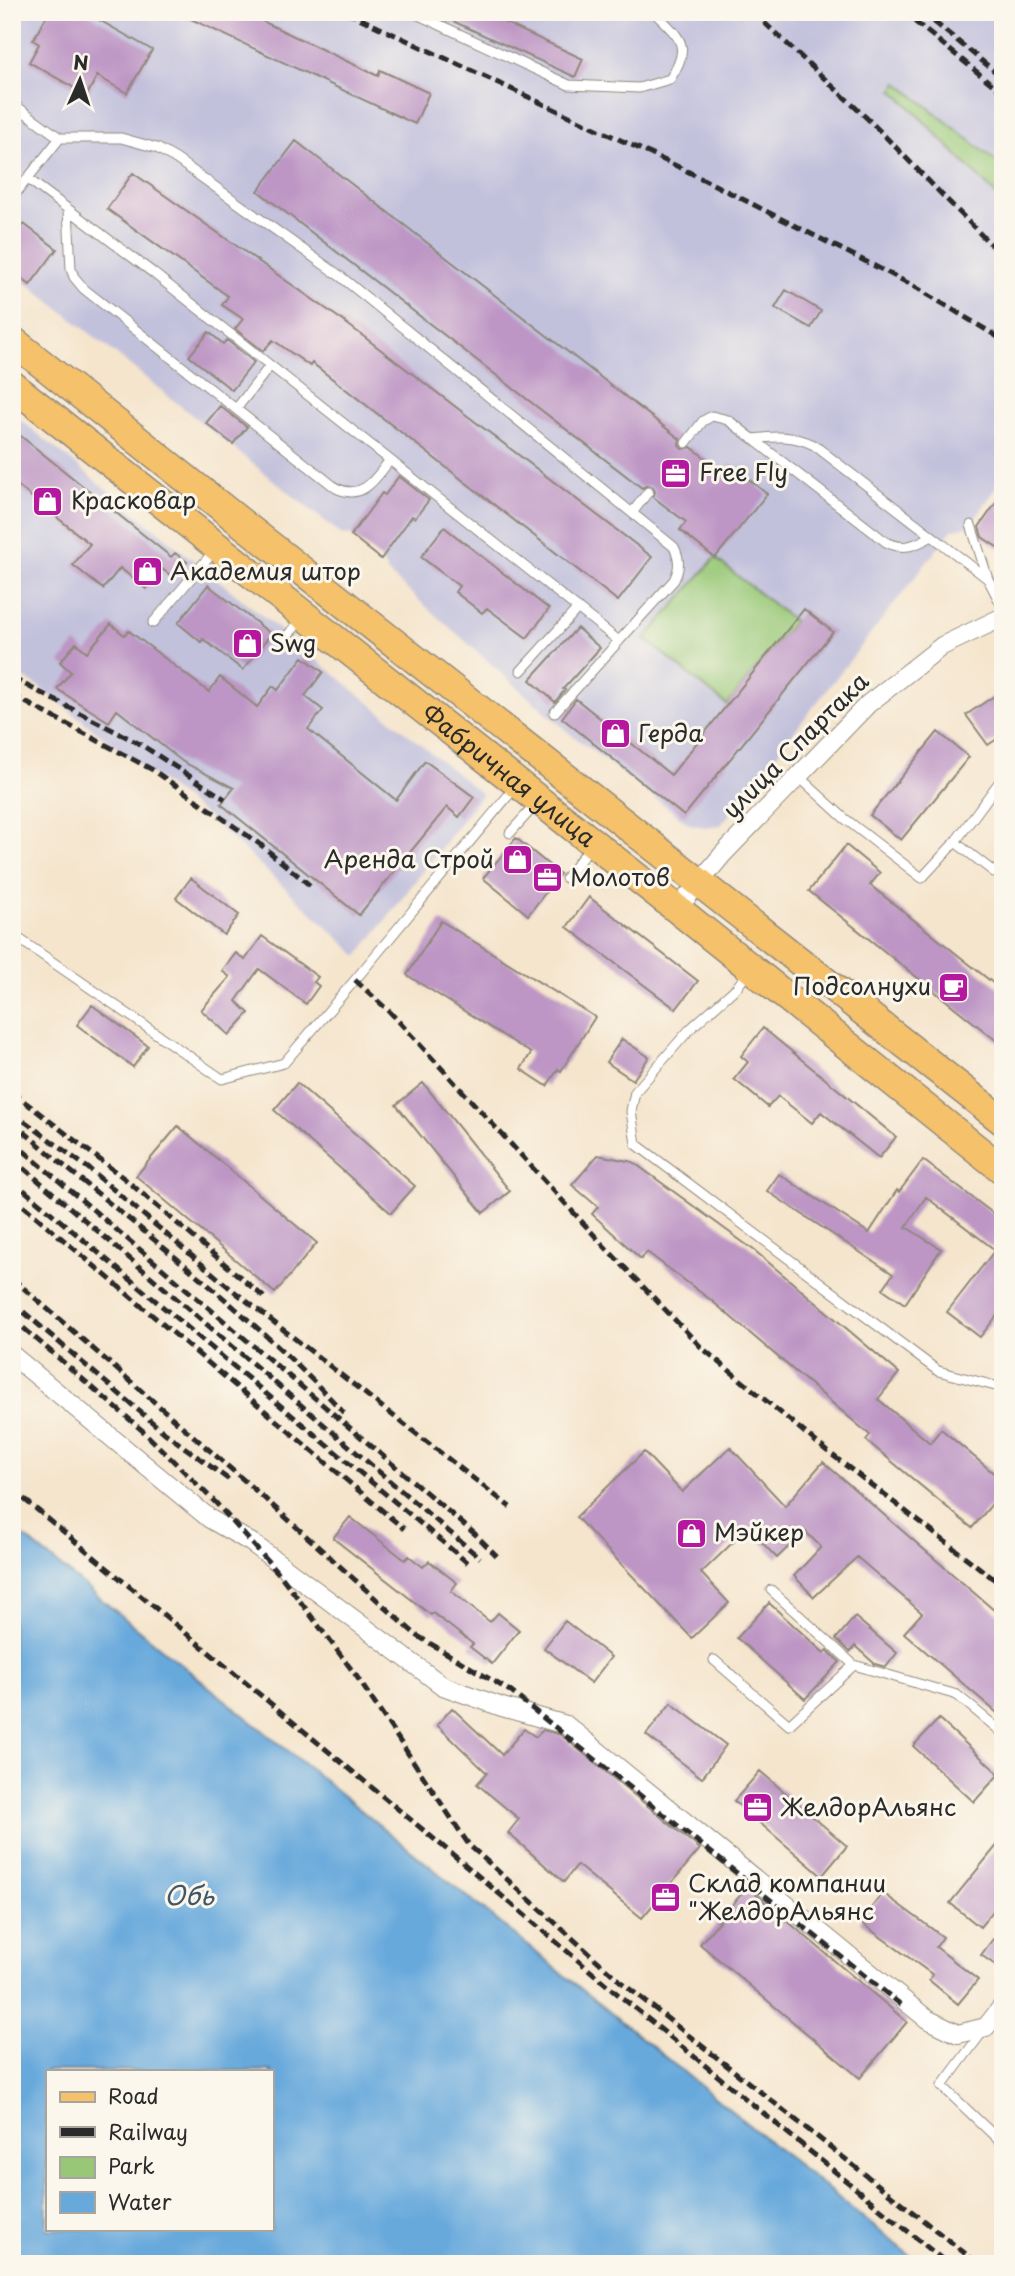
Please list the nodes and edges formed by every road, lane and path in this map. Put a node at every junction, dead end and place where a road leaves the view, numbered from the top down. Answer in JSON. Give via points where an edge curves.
{"nodes":[{"id":1,"x":412,"y":12,"type":"edge"},
{"id":2,"x":654,"y":12,"type":"edge"},
{"id":3,"x":12,"y":103,"type":"edge"},
{"id":4,"x":60,"y":138,"type":"junction"},
{"id":5,"x":28,"y":178,"type":"junction"},
{"id":6,"x":12,"y":198,"type":"edge"},
{"id":7,"x":68,"y":209,"type":"junction"},
{"id":8,"x":12,"y":340,"type":"edge"},
{"id":9,"x":271,"y":366,"type":"junction"},
{"id":10,"x":12,"y":385,"type":"edge"},
{"id":11,"x":236,"y":409,"type":"junction"},
{"id":12,"x":753,"y":439,"type":"junction"},
{"id":13,"x":686,"y":443,"type":"dead end"},
{"id":14,"x":390,"y":460,"type":"junction"},
{"id":15,"x":648,"y":492,"type":"dead end"},
{"id":16,"x":632,"y":513,"type":"junction"},
{"id":17,"x":971,"y":526,"type":"dead end"},
{"id":18,"x":932,"y":536,"type":"junction"},
{"id":19,"x":209,"y":557,"type":"dead end"},
{"id":20,"x":988,"y":579,"type":"junction"},
{"id":21,"x":578,"y":608,"type":"junction"},
{"id":22,"x":1003,"y":608,"type":"edge"},
{"id":23,"x":1003,"y":617,"type":"edge"},
{"id":24,"x":153,"y":623,"type":"dead end"},
{"id":25,"x":295,"y":627,"type":"dead end"},
{"id":26,"x":285,"y":638,"type":"dead end"},
{"id":27,"x":619,"y":641,"type":"junction"},
{"id":28,"x":521,"y":671,"type":"dead end"},
{"id":29,"x":554,"y":713,"type":"dead end"},
{"id":30,"x":797,"y":775,"type":"junction"},
{"id":31,"x":1003,"y":777,"type":"edge"},
{"id":32,"x":518,"y":783,"type":"junction"},
{"id":33,"x":540,"y":801,"type":"junction"},
{"id":34,"x":510,"y":833,"type":"dead end"},
{"id":35,"x":955,"y":842,"type":"junction"},
{"id":36,"x":593,"y":843,"type":"junction"},
{"id":37,"x":566,"y":878,"type":"dead end"},
{"id":38,"x":1003,"y":879,"type":"edge"},
{"id":39,"x":700,"y":882,"type":"junction"},
{"id":40,"x":677,"y":909,"type":"junction"},
{"id":41,"x":12,"y":934,"type":"edge"},
{"id":42,"x":751,"y":968,"type":"junction"},
{"id":43,"x":1003,"y":1121,"type":"edge"},
{"id":44,"x":1003,"y":1170,"type":"edge"},
{"id":45,"x":12,"y":1354,"type":"edge"},
{"id":46,"x":1003,"y":1388,"type":"edge"},
{"id":47,"x":771,"y":1590,"type":"dead end"},
{"id":48,"x":714,"y":1660,"type":"dead end"},
{"id":49,"x":854,"y":1665,"type":"junction"},
{"id":50,"x":1003,"y":1733,"type":"edge"},
{"id":51,"x":1003,"y":2005,"type":"edge"},
{"id":52,"x":986,"y":2027,"type":"junction"},
{"id":53,"x":1003,"y":2144,"type":"edge"}],
"edges":[{"from":1,"to":2,"type":"lane","via":[[569,85],[639,88],[670,79],[681,58],[678,35]]},
{"from":3,"to":4,"type":"lane"},
{"from":4,"to":5,"type":"lane"},
{"from":4,"to":16,"type":"lane","via":[[121,138],[176,159],[340,276]]},
{"from":5,"to":6,"type":"lane"},
{"from":5,"to":7,"type":"lane"},
{"from":7,"to":9,"type":"lane"},
{"from":7,"to":11,"type":"lane","via":[[71,269],[84,289]]},
{"from":8,"to":39,"type":"main road","name":"Фабричная улица"},
{"from":9,"to":11,"type":"lane"},
{"from":9,"to":14,"type":"lane"},
{"from":10,"to":32,"type":"main road","name":"Фабричная улица"},
{"from":11,"to":14,"type":"lane","via":[[344,492],[368,487]]},
{"from":12,"to":13,"type":"lane","via":[[728,420],[712,416]]},
{"from":12,"to":18,"type":"lane","via":[[784,435],[814,445]]},
{"from":12,"to":18,"type":"lane","via":[[886,542],[912,547]]},
{"from":14,"to":21,"type":"lane"},
{"from":15,"to":16,"type":"lane"},
{"from":16,"to":27,"type":"lane","via":[[674,547],[678,571]]},
{"from":17,"to":20,"type":"lane"},
{"from":18,"to":20,"type":"lane"},
{"from":19,"to":24,"type":"lane"},
{"from":20,"to":22,"type":"lane"},
{"from":21,"to":27,"type":"lane"},
{"from":21,"to":28,"type":"lane"},
{"from":23,"to":30,"type":"street","name":"улица Спартака","via":[[943,646],[868,704]]},
{"from":25,"to":26,"type":"lane"},
{"from":27,"to":29,"type":"lane"},
{"from":30,"to":35,"type":"lane","via":[[922,878]]},
{"from":30,"to":39,"type":"street","name":"улица Спартака"},
{"from":31,"to":35,"type":"lane"},
{"from":32,"to":33,"type":"main road","name":"Фабричная улица"},
{"from":32,"to":41,"type":"lane","via":[[284,1063],[222,1079]]},
{"from":33,"to":34,"type":"lane"},
{"from":33,"to":36,"type":"main road","name":"Фабричная улица"},
{"from":35,"to":38,"type":"lane"},
{"from":36,"to":37,"type":"lane"},
{"from":36,"to":40,"type":"main road","name":"Фабричная улица"},
{"from":39,"to":40,"type":"street","name":"улица Спартака"},
{"from":39,"to":43,"type":"main road","name":"Фабричная улица"},
{"from":40,"to":42,"type":"main road","name":"Фабричная улица"},
{"from":42,"to":44,"type":"main road","name":"Фабричная улица"},
{"from":42,"to":46,"type":"lane","via":[[635,1092],[631,1111],[636,1144],[937,1371]]},
{"from":45,"to":52,"type":"street","via":[[210,1519],[252,1543],[443,1686],[566,1725],[927,2019],[958,2034]]},
{"from":47,"to":49,"type":"lane"},
{"from":48,"to":49,"type":"lane","via":[[789,1725]]},
{"from":49,"to":50,"type":"lane","via":[[957,1695]]},
{"from":51,"to":52,"type":"street"},
{"from":52,"to":53,"type":"lane","via":[[942,2086]]}]}
